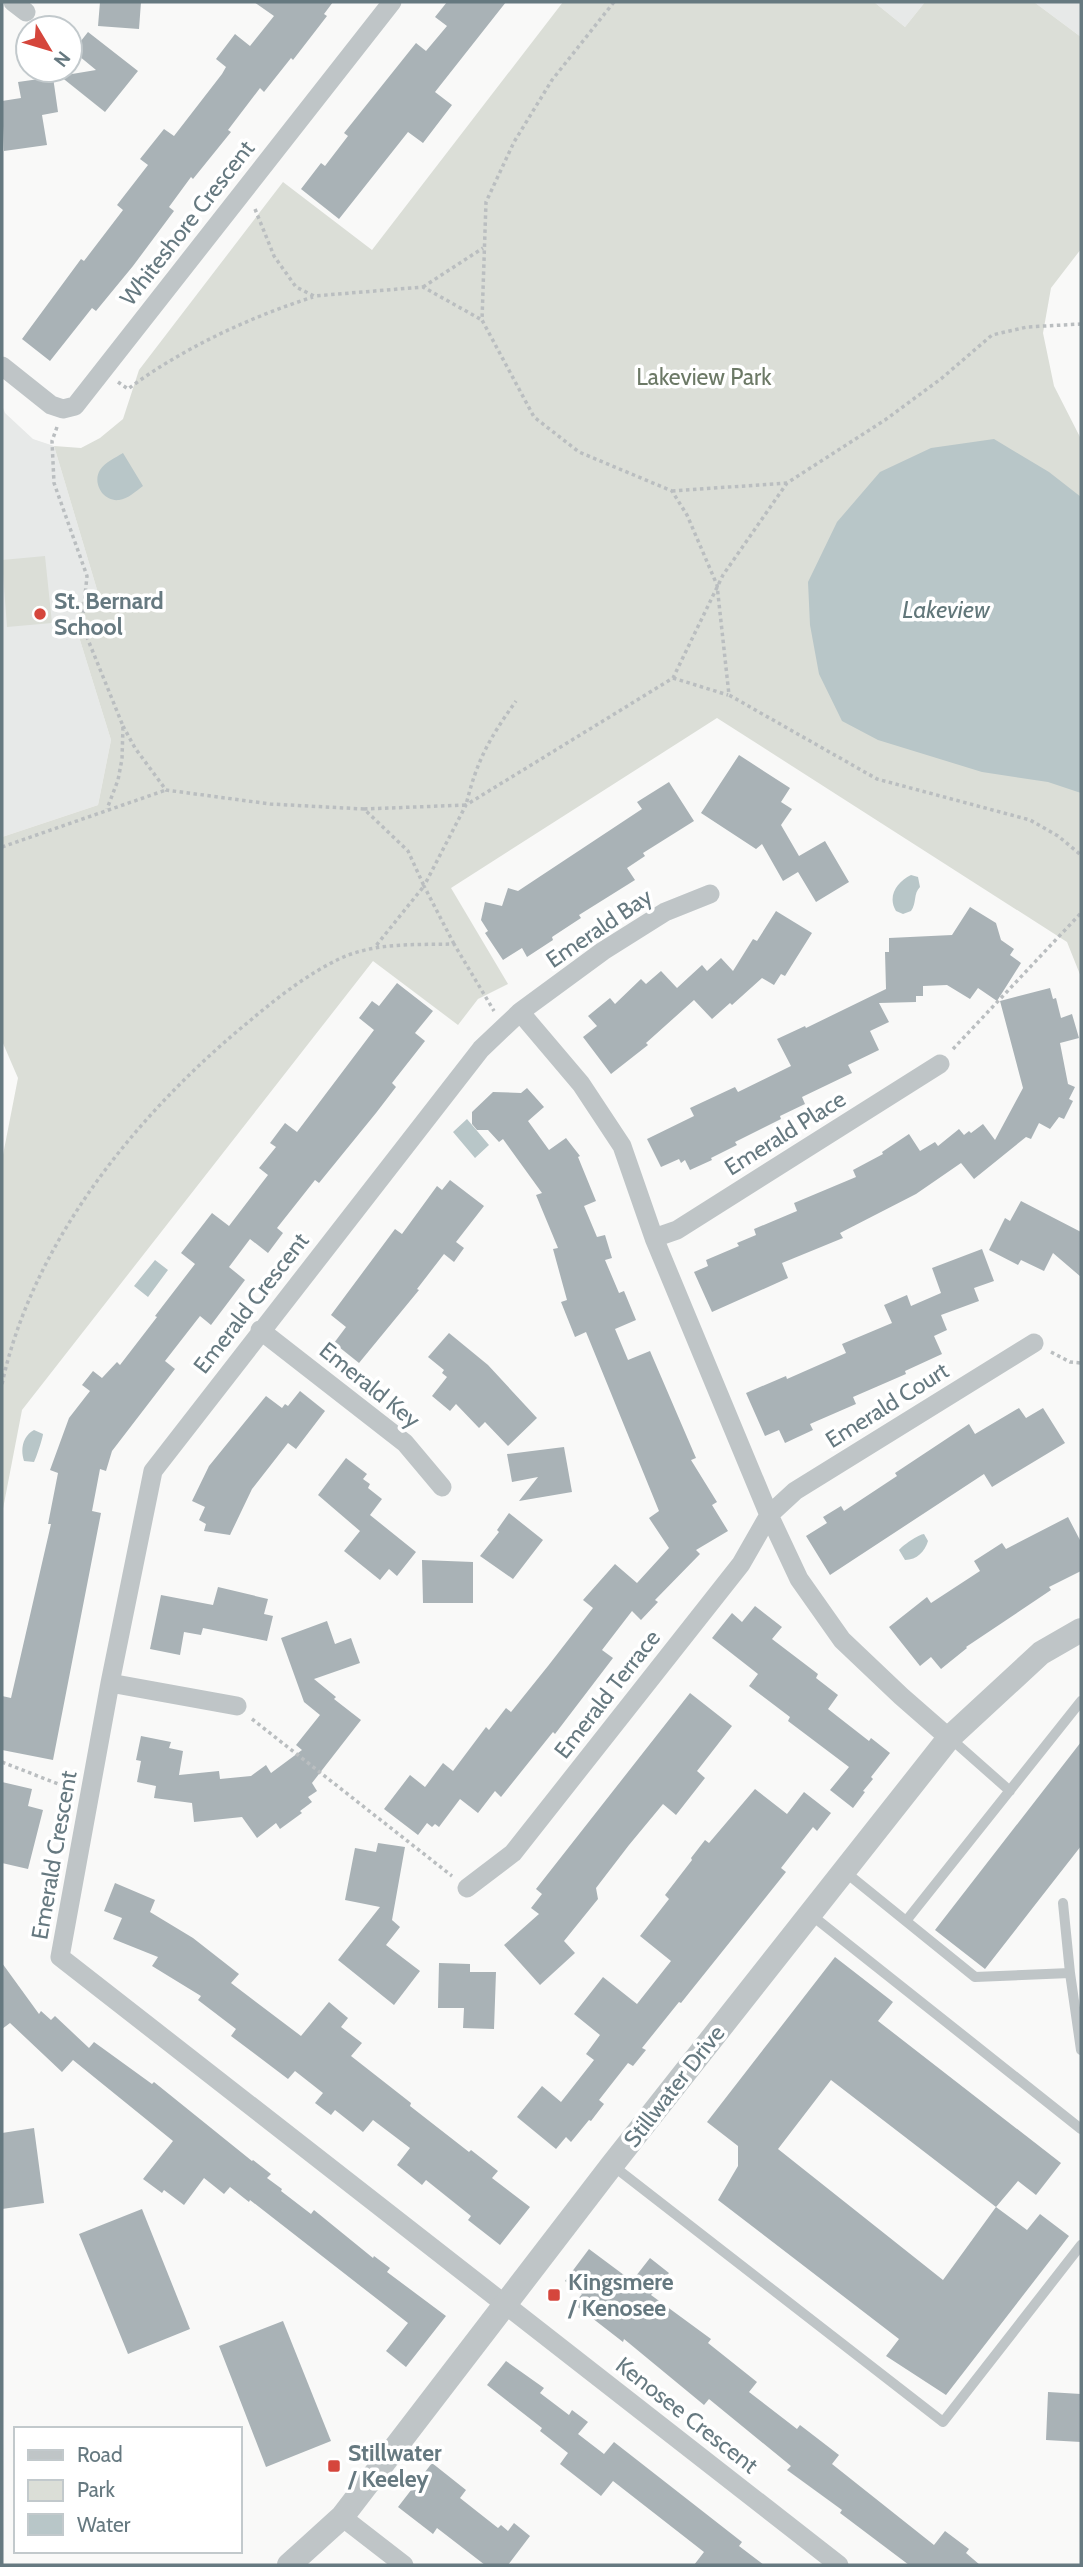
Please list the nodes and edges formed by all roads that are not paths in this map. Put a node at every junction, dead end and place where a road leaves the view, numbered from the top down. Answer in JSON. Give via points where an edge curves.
{"nodes":[{"id":1,"x":392,"y":2,"type":"edge"},
{"id":2,"x":2,"y":366,"type":"edge"},
{"id":3,"x":710,"y":894,"type":"dead end"},
{"id":4,"x":520,"y":1012,"type":"junction"},
{"id":5,"x":940,"y":1064,"type":"road end"},
{"id":6,"x":654,"y":1238,"type":"junction"},
{"id":7,"x":260,"y":1330,"type":"junction"},
{"id":8,"x":1034,"y":1343,"type":"dead end"},
{"id":9,"x":442,"y":1487,"type":"dead end"},
{"id":10,"x":769,"y":1515,"type":"junction"},
{"id":11,"x":1079,"y":1637,"type":"edge"},
{"id":12,"x":110,"y":1683,"type":"junction"},
{"id":13,"x":1081,"y":1701,"type":"edge"},
{"id":14,"x":237,"y":1706,"type":"dead end"},
{"id":15,"x":949,"y":1738,"type":"junction"},
{"id":16,"x":1010,"y":1791,"type":"junction"},
{"id":17,"x":844,"y":1871,"type":"junction"},
{"id":18,"x":467,"y":1888,"type":"road end"},
{"id":19,"x":1063,"y":1903,"type":"dead end"},
{"id":20,"x":809,"y":1914,"type":"junction"},
{"id":21,"x":906,"y":1921,"type":"junction"},
{"id":22,"x":1070,"y":1973,"type":"junction"},
{"id":23,"x":1081,"y":2050,"type":"edge"},
{"id":24,"x":1081,"y":2129,"type":"edge"},
{"id":25,"x":612,"y":2165,"type":"junction"},
{"id":26,"x":1081,"y":2245,"type":"edge"},
{"id":27,"x":505,"y":2303,"type":"junction"},
{"id":28,"x":342,"y":2517,"type":"junction"},
{"id":29,"x":289,"y":2565,"type":"edge"},
{"id":30,"x":404,"y":2565,"type":"edge"},
{"id":31,"x":839,"y":2565,"type":"edge"}],
"edges":[{"from":1,"to":2,"type":"street","name":"Whiteshore Crescent","via":[[75,406],[51,405]]},
{"from":3,"to":4,"type":"street","name":"Emerald Bay","via":[[665,912]]},
{"from":4,"to":6,"type":"street","via":[[581,1084],[622,1146]]},
{"from":4,"to":7,"type":"street","name":"Emerald Crescent","via":[[481,1049]]},
{"from":5,"to":6,"type":"street","name":"Emerald Place","via":[[677,1230]]},
{"from":6,"to":10,"type":"street"},
{"from":7,"to":9,"type":"street","name":"Emerald Key","via":[[405,1443]]},
{"from":7,"to":12,"type":"street","name":"Emerald Crescent","via":[[153,1471]]},
{"from":8,"to":10,"type":"street","name":"Emerald Court","via":[[795,1491]]},
{"from":10,"to":15,"type":"street","via":[[799,1579],[842,1640]]},
{"from":10,"to":18,"type":"street","name":"Emerald Terrace","via":[[741,1564],[513,1853]]},
{"from":11,"to":15,"type":"street","name":"Stillwater Drive","via":[[1041,1653]]},
{"from":12,"to":14,"type":"street"},
{"from":12,"to":27,"type":"street","name":"Emerald Crescent","via":[[60,1956]]},
{"from":13,"to":16,"type":"lane"},
{"from":15,"to":16,"type":"lane"},
{"from":15,"to":17,"type":"street","name":"Stillwater Drive"},
{"from":16,"to":21,"type":"lane"},
{"from":17,"to":20,"type":"street","name":"Stillwater Drive"},
{"from":17,"to":21,"type":"lane"},
{"from":19,"to":22,"type":"lane"},
{"from":20,"to":24,"type":"lane"},
{"from":20,"to":25,"type":"street","name":"Stillwater Drive"},
{"from":21,"to":22,"type":"lane","via":[[975,1978]]},
{"from":22,"to":23,"type":"lane"},
{"from":25,"to":26,"type":"lane","via":[[943,2422]]},
{"from":25,"to":27,"type":"street","name":"Stillwater Drive"},
{"from":27,"to":28,"type":"street","name":"Stillwater Drive"},
{"from":27,"to":31,"type":"street","name":"Kenosee Crescent"},
{"from":28,"to":29,"type":"street","name":"Stillwater Drive"},
{"from":28,"to":30,"type":"street"}]}
